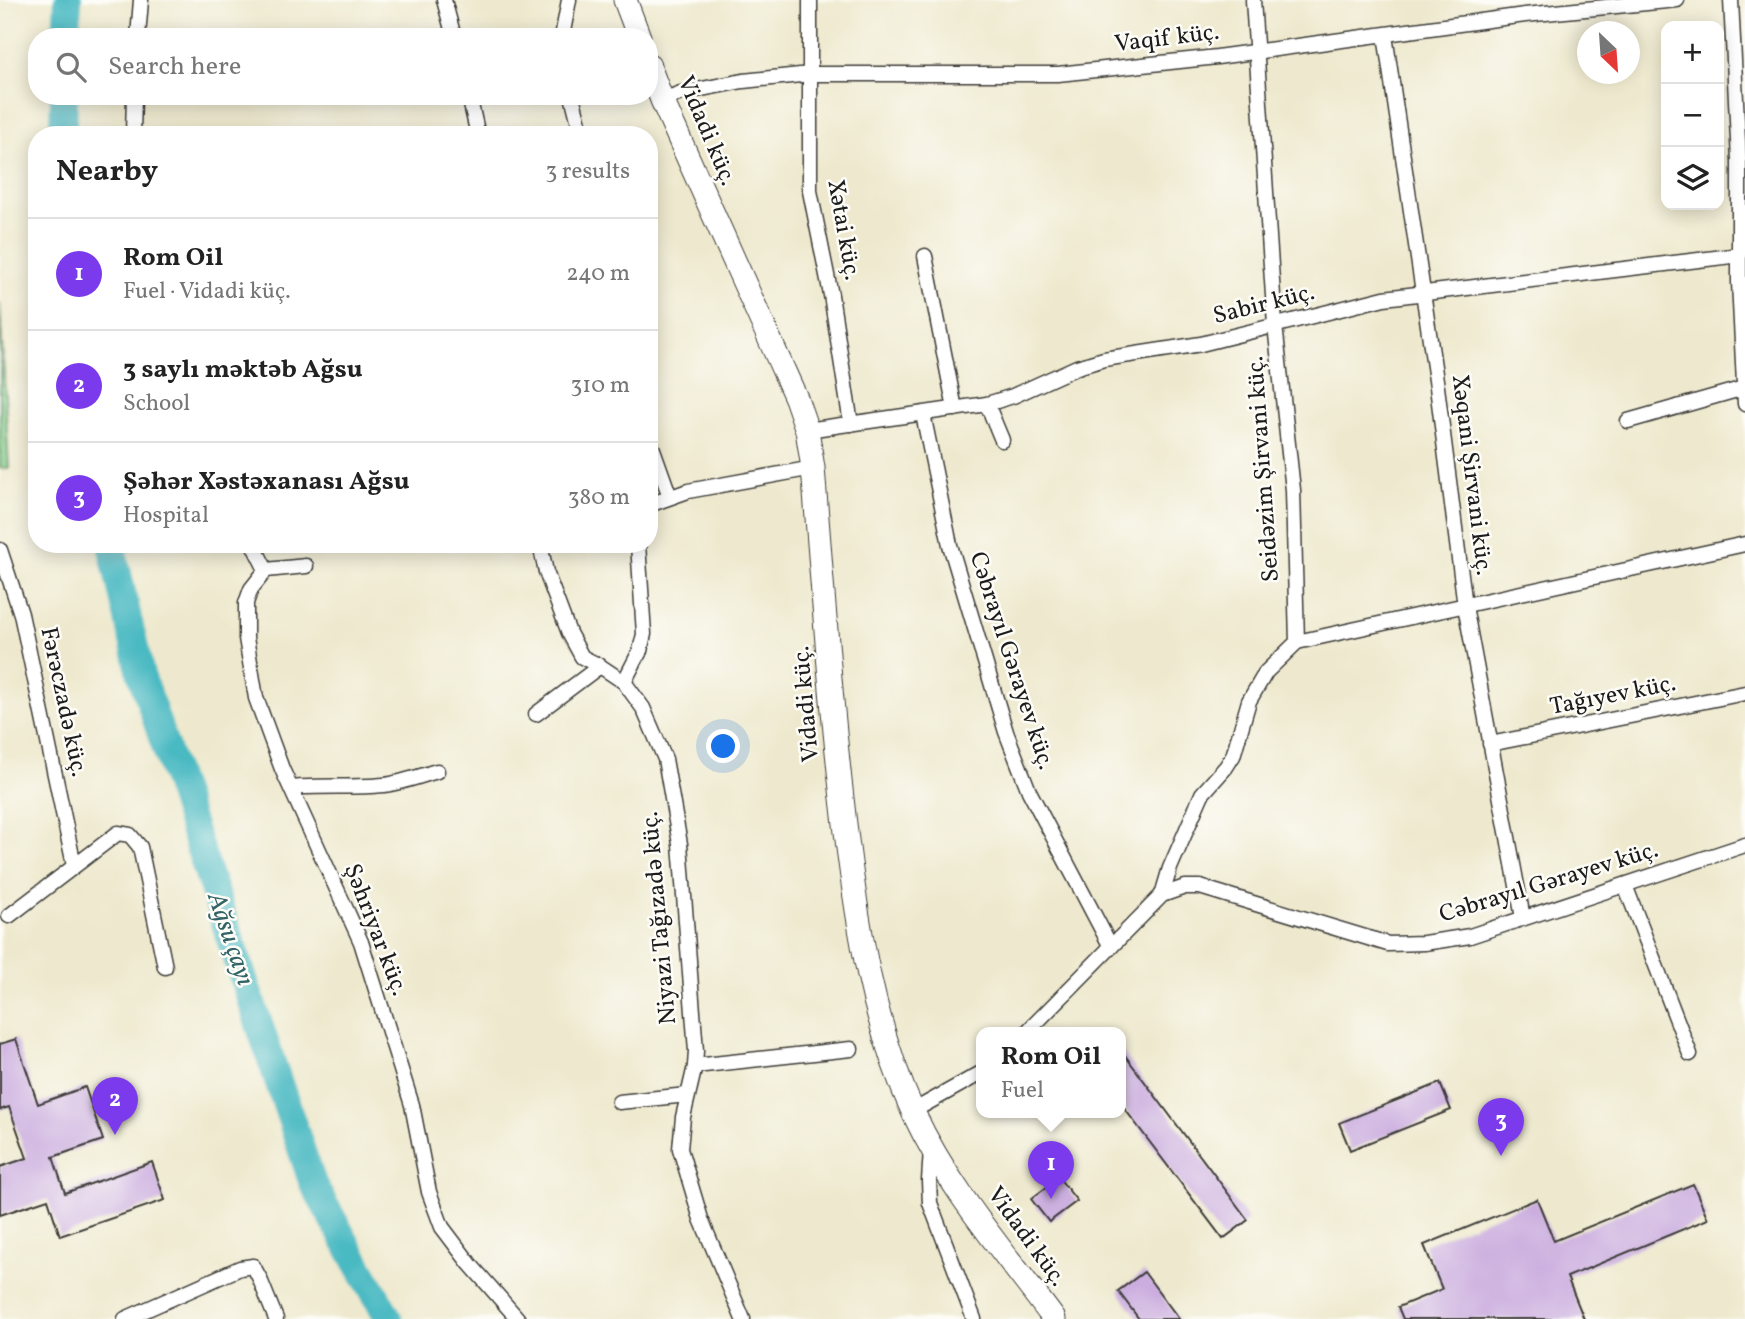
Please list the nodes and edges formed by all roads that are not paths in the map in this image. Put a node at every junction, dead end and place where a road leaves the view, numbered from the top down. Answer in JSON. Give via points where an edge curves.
{"nodes":[{"id":1,"x":141,"y":0,"type":"edge"},
{"id":2,"x":444,"y":0,"type":"edge"},
{"id":3,"x":569,"y":0,"type":"edge"},
{"id":4,"x":625,"y":0,"type":"edge"},
{"id":5,"x":810,"y":0,"type":"edge"},
{"id":6,"x":1253,"y":0,"type":"edge"},
{"id":7,"x":1677,"y":0,"type":"edge"},
{"id":8,"x":1731,"y":0,"type":"edge"},
{"id":9,"x":139,"y":28,"type":"edge"},
{"id":10,"x":451,"y":28,"type":"edge"},
{"id":11,"x":564,"y":28,"type":"edge"},
{"id":12,"x":636,"y":28,"type":"edge"},
{"id":13,"x":1385,"y":35,"type":"junction"},
{"id":14,"x":1256,"y":52,"type":"junction"},
{"id":15,"x":810,"y":74,"type":"junction"},
{"id":16,"x":658,"y":90,"type":"edge"},
{"id":17,"x":662,"y":100,"type":"junction"},
{"id":18,"x":134,"y":105,"type":"edge"},
{"id":19,"x":471,"y":105,"type":"edge"},
{"id":20,"x":574,"y":105,"type":"edge"},
{"id":21,"x":133,"y":126,"type":"edge"},
{"id":22,"x":476,"y":126,"type":"edge"},
{"id":23,"x":580,"y":126,"type":"edge"},
{"id":24,"x":1740,"y":255,"type":"junction"},
{"id":25,"x":925,"y":256,"type":"dead end"},
{"id":26,"x":1423,"y":292,"type":"junction"},
{"id":27,"x":1275,"y":326,"type":"junction"},
{"id":28,"x":1743,"y":335,"type":"edge"},
{"id":29,"x":1744,"y":388,"type":"edge"},
{"id":30,"x":986,"y":404,"type":"junction"},
{"id":31,"x":1745,"y":404,"type":"edge"},
{"id":32,"x":955,"y":409,"type":"junction"},
{"id":33,"x":923,"y":414,"type":"junction"},
{"id":34,"x":1629,"y":421,"type":"dead end"},
{"id":35,"x":851,"y":424,"type":"junction"},
{"id":36,"x":807,"y":430,"type":"junction"},
{"id":37,"x":1002,"y":440,"type":"dead end"},
{"id":38,"x":658,"y":463,"type":"edge"},
{"id":39,"x":813,"y":468,"type":"junction"},
{"id":40,"x":670,"y":497,"type":"junction"},
{"id":41,"x":658,"y":502,"type":"edge"},
{"id":42,"x":1745,"y":544,"type":"edge"},
{"id":43,"x":0,"y":550,"type":"edge"},
{"id":44,"x":257,"y":553,"type":"edge"},
{"id":45,"x":542,"y":553,"type":"edge"},
{"id":46,"x":639,"y":553,"type":"edge"},
{"id":47,"x":306,"y":566,"type":"dead end"},
{"id":48,"x":265,"y":570,"type":"junction"},
{"id":49,"x":1465,"y":606,"type":"junction"},
{"id":50,"x":1297,"y":642,"type":"junction"},
{"id":51,"x":600,"y":666,"type":"junction"},
{"id":52,"x":624,"y":682,"type":"junction"},
{"id":53,"x":1745,"y":692,"type":"edge"},
{"id":54,"x":536,"y":714,"type":"dead end"},
{"id":55,"x":1490,"y":744,"type":"junction"},
{"id":56,"x":437,"y":771,"type":"dead end"},
{"id":57,"x":291,"y":788,"type":"junction"},
{"id":58,"x":1745,"y":845,"type":"edge"},
{"id":59,"x":74,"y":865,"type":"junction"},
{"id":60,"x":1625,"y":885,"type":"junction"},
{"id":61,"x":1162,"y":895,"type":"junction"},
{"id":62,"x":9,"y":916,"type":"dead end"},
{"id":63,"x":1523,"y":918,"type":"junction"},
{"id":64,"x":1111,"y":947,"type":"junction"},
{"id":65,"x":165,"y":967,"type":"dead end"},
{"id":66,"x":1032,"y":1027,"type":"edge"},
{"id":67,"x":851,"y":1049,"type":"dead end"},
{"id":68,"x":1690,"y":1054,"type":"dead end"},
{"id":69,"x":695,"y":1066,"type":"junction"},
{"id":70,"x":976,"y":1076,"type":"edge"},
{"id":71,"x":687,"y":1095,"type":"junction"},
{"id":72,"x":619,"y":1102,"type":"dead end"},
{"id":73,"x":913,"y":1111,"type":"junction"},
{"id":74,"x":931,"y":1148,"type":"junction"},
{"id":75,"x":125,"y":1319,"type":"edge"},
{"id":76,"x":276,"y":1319,"type":"edge"},
{"id":77,"x":518,"y":1319,"type":"edge"},
{"id":78,"x":743,"y":1319,"type":"edge"},
{"id":79,"x":974,"y":1319,"type":"edge"},
{"id":80,"x":1054,"y":1319,"type":"edge"}],
"edges":[{"from":1,"to":9,"type":"street"},
{"from":2,"to":10,"type":"street"},
{"from":3,"to":11,"type":"street"},
{"from":4,"to":12,"type":"main road"},
{"from":5,"to":15,"type":"street","name":"Xətai küç."},
{"from":6,"to":14,"type":"street","name":"Seidəzim Şirvani küç."},
{"from":7,"to":13,"type":"street","name":"Vaqif küç."},
{"from":8,"to":24,"type":"street"},
{"from":13,"to":14,"type":"street","name":"Vaqif küç."},
{"from":13,"to":26,"type":"street","name":"Xəqani Şirvani küç."},
{"from":14,"to":15,"type":"street","name":"Vaqif küç.","via":[[1058,74]]},
{"from":14,"to":27,"type":"street","name":"Seidəzim Şirvani küç."},
{"from":15,"to":17,"type":"street","name":"Vaqif küç.","via":[[743,81]]},
{"from":15,"to":35,"type":"street","name":"Xətai küç.","via":[[810,191]]},
{"from":16,"to":17,"type":"main road","name":"Vidadi küç."},
{"from":17,"to":36,"type":"main road","name":"Vidadi küç."},
{"from":18,"to":21,"type":"street"},
{"from":19,"to":22,"type":"street"},
{"from":20,"to":23,"type":"street"},
{"from":24,"to":26,"type":"street","name":"Sabir küç."},
{"from":24,"to":28,"type":"street"},
{"from":25,"to":32,"type":"street"},
{"from":26,"to":27,"type":"street","name":"Sabir küç."},
{"from":26,"to":49,"type":"street","name":"Xəqani Şirvani küç."},
{"from":27,"to":30,"type":"street","name":"Sabir küç.","via":[[1201,344],[1104,359]]},
{"from":27,"to":50,"type":"street","name":"Seidəzim Şirvani küç.","via":[[1293,490]]},
{"from":28,"to":29,"type":"street"},
{"from":29,"to":31,"type":"street"},
{"from":29,"to":34,"type":"street"},
{"from":30,"to":32,"type":"street","name":"Sabir küç."},
{"from":30,"to":37,"type":"street"},
{"from":32,"to":33,"type":"street","name":"Sabir küç."},
{"from":33,"to":35,"type":"street","name":"Sabir küç."},
{"from":33,"to":64,"type":"street","name":"Cəbrayıl Gərayev küç.","via":[[950,545],[1006,732],[1029,791]]},
{"from":35,"to":36,"type":"street","name":"Sabir küç."},
{"from":36,"to":39,"type":"main road","name":"Vidadi küç."},
{"from":38,"to":40,"type":"street"},
{"from":39,"to":40,"type":"street"},
{"from":39,"to":73,"type":"main road","name":"Vidadi küç.","via":[[839,778],[855,906],[885,1040]]},
{"from":40,"to":41,"type":"street"},
{"from":42,"to":49,"type":"street"},
{"from":43,"to":59,"type":"street","name":"Fərəczadə küç.","via":[[21,614]]},
{"from":44,"to":48,"type":"street"},
{"from":45,"to":51,"type":"street","name":"Niyazi Tağızadə küç.","via":[[569,633],[582,657]]},
{"from":46,"to":52,"type":"street","via":[[644,634]]},
{"from":47,"to":48,"type":"street"},
{"from":48,"to":57,"type":"street","name":"Şəhriyar küç.","via":[[246,603],[246,638],[256,698]]},
{"from":49,"to":50,"type":"street"},
{"from":49,"to":55,"type":"street","name":"Xəqani Şirvani küç."},
{"from":50,"to":61,"type":"street","via":[[1265,672],[1249,701],[1233,756],[1202,794]]},
{"from":51,"to":52,"type":"street","name":"Niyazi Tağızadə küç."},
{"from":51,"to":54,"type":"street"},
{"from":52,"to":69,"type":"street","name":"Niyazi Tağızadə küç.","via":[[643,708],[665,759],[680,844]]},
{"from":53,"to":55,"type":"street","name":"Tağıyev küç."},
{"from":55,"to":63,"type":"street","name":"Xəqani Şirvani küç."},
{"from":56,"to":57,"type":"street","via":[[387,785]]},
{"from":57,"to":77,"type":"street","name":"Şəhriyar küç.","via":[[361,942],[412,1105],[429,1192],[442,1227]]},
{"from":58,"to":60,"type":"street","name":"Cəbrayıl Gərayev küç."},
{"from":59,"to":62,"type":"street"},
{"from":59,"to":65,"type":"street","via":[[118,833],[130,835],[140,847]]},
{"from":60,"to":63,"type":"street","name":"Cəbrayıl Gərayev küç."},
{"from":60,"to":68,"type":"street"},
{"from":61,"to":63,"type":"street","name":"Cəbrayıl Gərayev küç.","via":[[1200,887],[1388,944],[1469,936]]},
{"from":61,"to":64,"type":"street"},
{"from":64,"to":66,"type":"street"},
{"from":67,"to":69,"type":"street"},
{"from":69,"to":71,"type":"street","name":"Niyazi Tağızadə küç."},
{"from":70,"to":73,"type":"street"},
{"from":71,"to":72,"type":"street"},
{"from":71,"to":78,"type":"street","name":"Niyazi Tağızadə küç.","via":[[680,1149],[701,1219]]},
{"from":73,"to":74,"type":"main road","name":"Vidadi küç."},
{"from":74,"to":79,"type":"street","via":[[930,1203]]},
{"from":74,"to":80,"type":"main road","name":"Vidadi küç."},
{"from":75,"to":76,"type":"street","via":[[253,1266]]}]}
